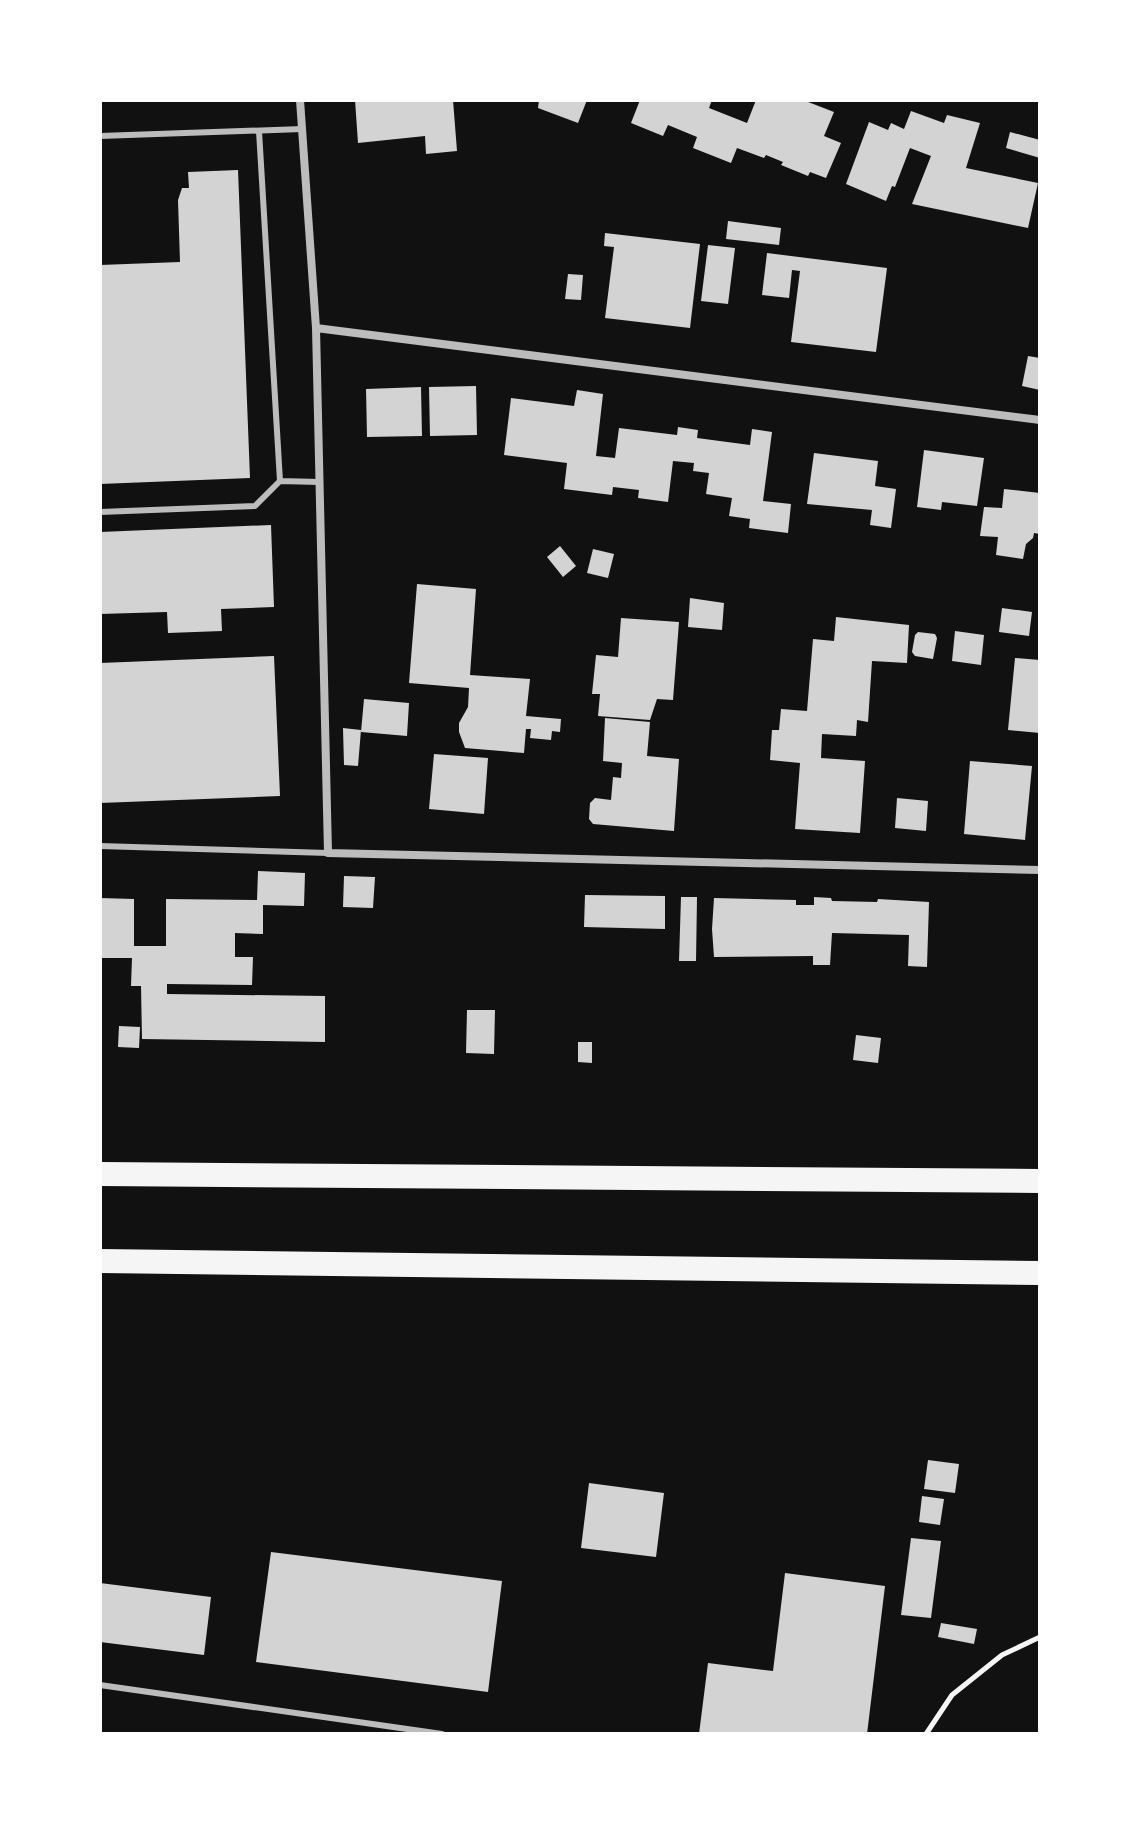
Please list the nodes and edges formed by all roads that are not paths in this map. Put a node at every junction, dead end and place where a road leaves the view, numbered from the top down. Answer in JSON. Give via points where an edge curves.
{"nodes":[{"id":1,"x":300,"y":100,"type":"edge"},
{"id":2,"x":302,"y":129,"type":"junction"},
{"id":3,"x":259,"y":131,"type":"junction"},
{"id":4,"x":100,"y":136,"type":"edge"},
{"id":5,"x":316,"y":328,"type":"junction"},
{"id":6,"x":1040,"y":420,"type":"edge"},
{"id":7,"x":280,"y":481,"type":"junction"},
{"id":8,"x":319,"y":482,"type":"junction"},
{"id":9,"x":100,"y":512,"type":"edge"},
{"id":10,"x":100,"y":846,"type":"edge"},
{"id":11,"x":328,"y":853,"type":"junction"},
{"id":12,"x":1040,"y":870,"type":"edge"},
{"id":13,"x":100,"y":1174,"type":"edge"},
{"id":14,"x":1040,"y":1181,"type":"edge"},
{"id":15,"x":100,"y":1261,"type":"edge"},
{"id":16,"x":1040,"y":1273,"type":"edge"},
{"id":17,"x":100,"y":1685,"type":"edge"},
{"id":18,"x":442,"y":1734,"type":"edge"}],
"edges":[{"from":1,"to":2,"type":"street"},
{"from":2,"to":3,"type":"lane"},
{"from":2,"to":5,"type":"street"},
{"from":3,"to":4,"type":"lane"},
{"from":3,"to":7,"type":"lane"},
{"from":5,"to":6,"type":"street"},
{"from":5,"to":8,"type":"street"},
{"from":7,"to":8,"type":"lane"},
{"from":7,"to":9,"type":"lane","via":[[255,506]]},
{"from":8,"to":11,"type":"street"},
{"from":10,"to":11,"type":"lane"},
{"from":11,"to":12,"type":"street"},
{"from":13,"to":14,"type":"highway"},
{"from":15,"to":16,"type":"highway"},
{"from":17,"to":18,"type":"lane"}]}
